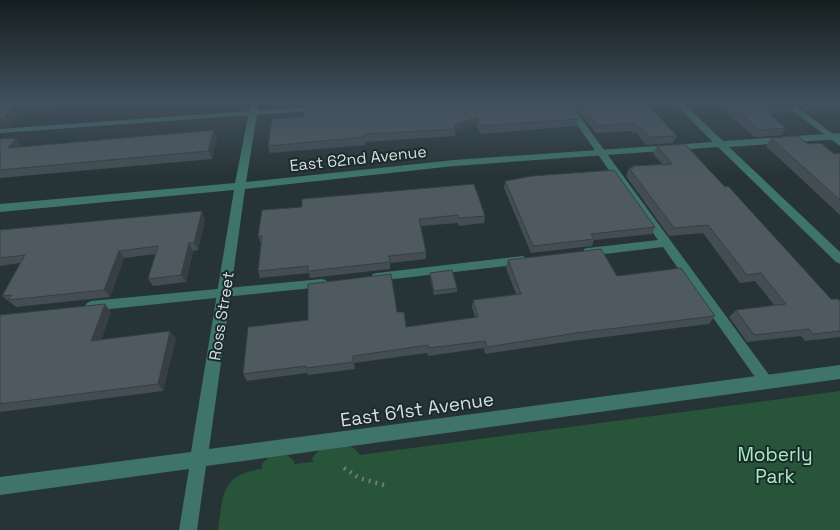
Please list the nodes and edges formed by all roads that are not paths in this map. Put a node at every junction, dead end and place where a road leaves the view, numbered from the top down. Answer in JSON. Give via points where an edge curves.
{"nodes":[{"id":1,"x":47,"y":127,"type":"edge"},
{"id":2,"x":251,"y":127,"type":"edge"},
{"id":3,"x":583,"y":127,"type":"edge"},
{"id":4,"x":703,"y":127,"type":"edge"},
{"id":5,"x":821,"y":127,"type":"edge"},
{"id":6,"x":0,"y":131,"type":"edge"},
{"id":7,"x":835,"y":136,"type":"edge"},
{"id":8,"x":840,"y":143,"type":"edge"},
{"id":9,"x":722,"y":145,"type":"junction"},
{"id":10,"x":603,"y":154,"type":"junction"},
{"id":11,"x":240,"y":186,"type":"junction"},
{"id":12,"x":0,"y":208,"type":"edge"},
{"id":13,"x":666,"y":243,"type":"junction"},
{"id":14,"x":578,"y":254,"type":"edge"},
{"id":15,"x":539,"y":258,"type":"edge"},
{"id":16,"x":840,"y":259,"type":"edge"},
{"id":17,"x":362,"y":279,"type":"edge"},
{"id":18,"x":333,"y":282,"type":"edge"},
{"id":19,"x":225,"y":293,"type":"junction"},
{"id":20,"x":77,"y":307,"type":"edge"},
{"id":21,"x":840,"y":372,"type":"edge"},
{"id":22,"x":768,"y":383,"type":"junction"},
{"id":23,"x":199,"y":458,"type":"junction"},
{"id":24,"x":0,"y":486,"type":"edge"},
{"id":25,"x":188,"y":530,"type":"edge"}],
"edges":[{"from":1,"to":6,"type":"lane"},
{"from":2,"to":11,"type":"street","name":"Ross Street"},
{"from":3,"to":10,"type":"lane"},
{"from":4,"to":9,"type":"street"},
{"from":5,"to":7,"type":"lane"},
{"from":7,"to":8,"type":"lane"},
{"from":7,"to":9,"type":"street","name":"East 62nd Avenue"},
{"from":9,"to":10,"type":"street","name":"East 62nd Avenue"},
{"from":9,"to":16,"type":"street"},
{"from":10,"to":11,"type":"street","name":"East 62nd Avenue","via":[[454,163]]},
{"from":10,"to":13,"type":"lane"},
{"from":11,"to":12,"type":"street","name":"East 62nd Avenue"},
{"from":11,"to":19,"type":"street","name":"Ross Street"},
{"from":13,"to":14,"type":"lane"},
{"from":13,"to":22,"type":"lane"},
{"from":15,"to":17,"type":"lane"},
{"from":18,"to":19,"type":"lane"},
{"from":19,"to":20,"type":"lane"},
{"from":19,"to":23,"type":"street","name":"Ross Street"},
{"from":21,"to":22,"type":"street","name":"East 61st Avenue"},
{"from":22,"to":23,"type":"street","name":"East 61st Avenue"},
{"from":23,"to":24,"type":"street","name":"East 61st Avenue"},
{"from":23,"to":25,"type":"street","name":"Ross Street"}]}
